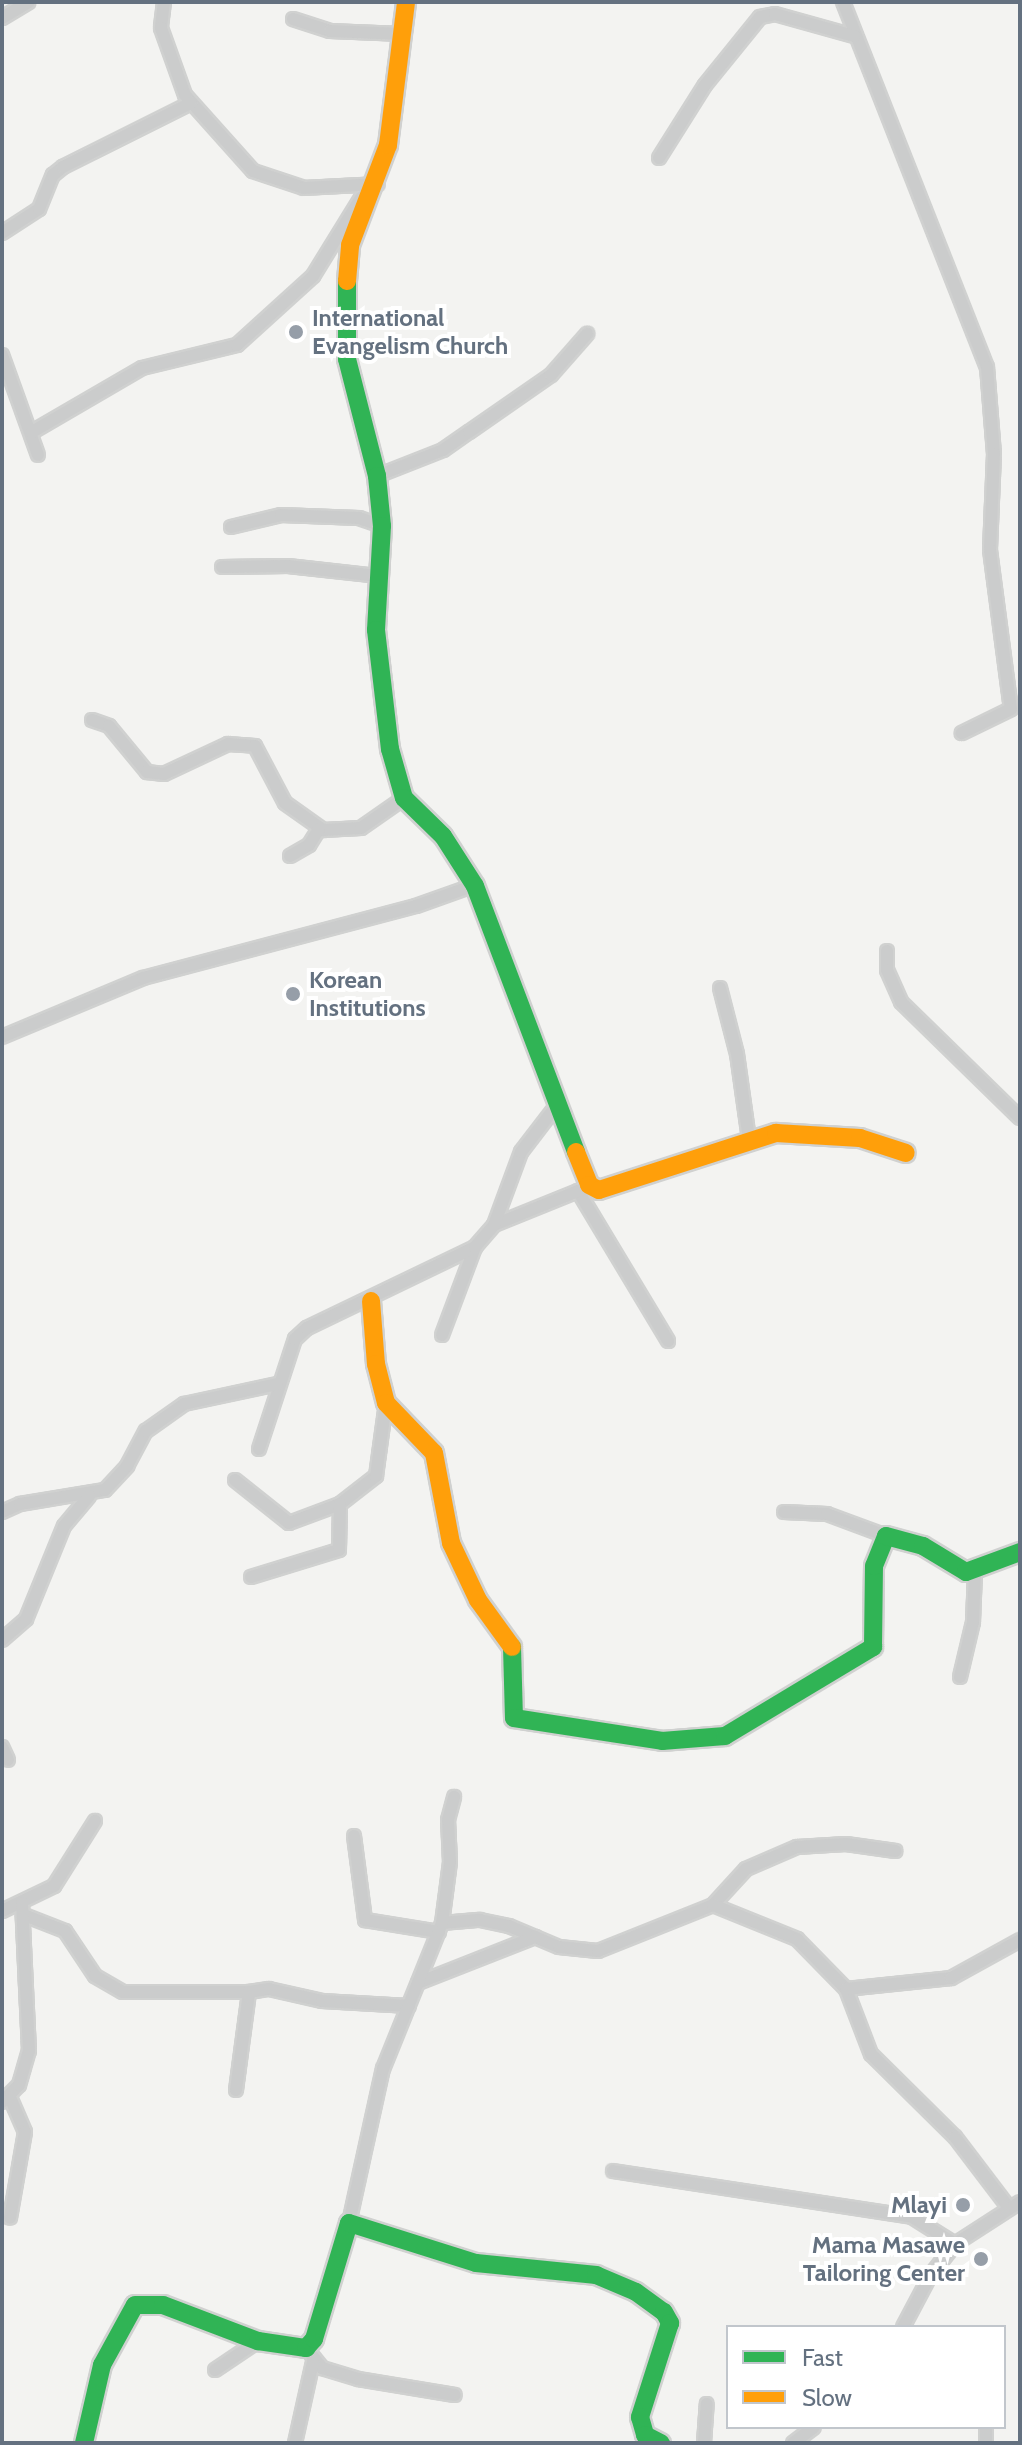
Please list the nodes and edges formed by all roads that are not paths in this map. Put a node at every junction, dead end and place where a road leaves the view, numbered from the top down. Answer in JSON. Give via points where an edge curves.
{"nodes":[{"id":1,"x":29,"y":2,"type":"edge"},
{"id":2,"x":164,"y":2,"type":"edge"},
{"id":3,"x":406,"y":2,"type":"edge"},
{"id":4,"x":843,"y":2,"type":"edge"},
{"id":5,"x":2,"y":18,"type":"edge"},
{"id":6,"x":293,"y":19,"type":"dead end"},
{"id":7,"x":402,"y":34,"type":"junction"},
{"id":8,"x":854,"y":36,"type":"junction"},
{"id":9,"x":191,"y":103,"type":"junction"},
{"id":10,"x":659,"y":158,"type":"dead end"},
{"id":11,"x":373,"y":185,"type":"junction"},
{"id":12,"x":2,"y":233,"type":"edge"},
{"id":13,"x":587,"y":334,"type":"dead end"},
{"id":14,"x":2,"y":355,"type":"edge"},
{"id":15,"x":32,"y":432,"type":"junction"},
{"id":16,"x":38,"y":455,"type":"dead end"},
{"id":17,"x":377,"y":476,"type":"junction"},
{"id":18,"x":382,"y":526,"type":"junction"},
{"id":19,"x":231,"y":527,"type":"dead end"},
{"id":20,"x":222,"y":567,"type":"dead end"},
{"id":21,"x":379,"y":576,"type":"junction"},
{"id":22,"x":92,"y":720,"type":"dead end"},
{"id":23,"x":962,"y":733,"type":"dead end"},
{"id":24,"x":404,"y":798,"type":"junction"},
{"id":25,"x":319,"y":829,"type":"junction"},
{"id":26,"x":290,"y":856,"type":"dead end"},
{"id":27,"x":475,"y":885,"type":"junction"},
{"id":28,"x":887,"y":951,"type":"dead end"},
{"id":29,"x":720,"y":988,"type":"dead end"},
{"id":30,"x":2,"y":1037,"type":"edge"},
{"id":31,"x":557,"y":1105,"type":"junction"},
{"id":32,"x":1020,"y":1118,"type":"edge"},
{"id":33,"x":749,"y":1139,"type":"junction"},
{"id":34,"x":906,"y":1153,"type":"dead end"},
{"id":35,"x":584,"y":1188,"type":"junction"},
{"id":36,"x":494,"y":1225,"type":"junction"},
{"id":37,"x":475,"y":1247,"type":"junction"},
{"id":38,"x":371,"y":1301,"type":"junction"},
{"id":39,"x":442,"y":1335,"type":"dead end"},
{"id":40,"x":668,"y":1341,"type":"dead end"},
{"id":41,"x":277,"y":1384,"type":"junction"},
{"id":42,"x":386,"y":1403,"type":"junction"},
{"id":43,"x":259,"y":1449,"type":"dead end"},
{"id":44,"x":235,"y":1480,"type":"dead end"},
{"id":45,"x":89,"y":1496,"type":"junction"},
{"id":46,"x":340,"y":1504,"type":"junction"},
{"id":47,"x":2,"y":1512,"type":"edge"},
{"id":48,"x":784,"y":1512,"type":"dead end"},
{"id":49,"x":886,"y":1536,"type":"junction"},
{"id":50,"x":1020,"y":1552,"type":"edge"},
{"id":51,"x":975,"y":1572,"type":"junction"},
{"id":52,"x":251,"y":1577,"type":"dead end"},
{"id":53,"x":2,"y":1640,"type":"edge"},
{"id":54,"x":960,"y":1677,"type":"dead end"},
{"id":55,"x":2,"y":1747,"type":"edge"},
{"id":56,"x":8,"y":1760,"type":"dead end"},
{"id":57,"x":454,"y":1797,"type":"dead end"},
{"id":58,"x":95,"y":1821,"type":"dead end"},
{"id":59,"x":354,"y":1836,"type":"dead end"},
{"id":60,"x":896,"y":1851,"type":"dead end"},
{"id":61,"x":713,"y":1905,"type":"junction"},
{"id":62,"x":23,"y":1909,"type":"junction"},
{"id":63,"x":2,"y":1911,"type":"edge"},
{"id":64,"x":440,"y":1928,"type":"junction"},
{"id":65,"x":535,"y":1937,"type":"junction"},
{"id":66,"x":1020,"y":1940,"type":"edge"},
{"id":67,"x":418,"y":1983,"type":"junction"},
{"id":68,"x":846,"y":1989,"type":"junction"},
{"id":69,"x":249,"y":1992,"type":"junction"},
{"id":70,"x":409,"y":2006,"type":"junction"},
{"id":71,"x":236,"y":2090,"type":"dead end"},
{"id":72,"x":6,"y":2098,"type":"edge"},
{"id":73,"x":613,"y":2171,"type":"dead end"},
{"id":74,"x":1015,"y":2205,"type":"edge"},
{"id":75,"x":10,"y":2218,"type":"dead end"},
{"id":76,"x":349,"y":2223,"type":"junction"},
{"id":77,"x":955,"y":2244,"type":"junction"},
{"id":78,"x":904,"y":2325,"type":"edge"},
{"id":79,"x":258,"y":2341,"type":"junction"},
{"id":80,"x":310,"y":2355,"type":"junction"},
{"id":81,"x":215,"y":2370,"type":"dead end"},
{"id":82,"x":455,"y":2395,"type":"dead end"},
{"id":83,"x":707,"y":2404,"type":"dead end"},
{"id":84,"x":811,"y":2429,"type":"edge"},
{"id":85,"x":84,"y":2443,"type":"edge"},
{"id":86,"x":295,"y":2443,"type":"edge"},
{"id":87,"x":661,"y":2443,"type":"edge"},
{"id":88,"x":704,"y":2443,"type":"edge"},
{"id":89,"x":793,"y":2443,"type":"edge"}],
"edges":[{"from":1,"to":5,"type":"street"},
{"from":2,"to":9,"type":"street","via":[[161,28]]},
{"from":3,"to":7,"type":"street"},
{"from":4,"to":8,"type":"street"},
{"from":6,"to":7,"type":"street","via":[[330,31]]},
{"from":7,"to":11,"type":"street","via":[[394,114]]},
{"from":8,"to":10,"type":"street","via":[[775,14],[760,17],[705,85]]},
{"from":8,"to":23,"type":"street","via":[[987,367],[994,454],[990,550],[1011,709]]},
{"from":9,"to":11,"type":"street","via":[[214,121],[253,171],[279,183],[340,189]]},
{"from":9,"to":12,"type":"street","via":[[63,167],[53,175],[39,209]]},
{"from":11,"to":15,"type":"street","via":[[313,276],[255,332],[237,345],[200,357],[142,368]]},
{"from":11,"to":17,"type":"street","via":[[350,245],[344,310],[347,359]]},
{"from":13,"to":17,"type":"street","via":[[551,375],[461,438]]},
{"from":14,"to":15,"type":"street"},
{"from":15,"to":16,"type":"street"},
{"from":17,"to":18,"type":"street"},
{"from":18,"to":19,"type":"street","via":[[359,518],[281,515]]},
{"from":18,"to":21,"type":"street"},
{"from":20,"to":21,"type":"street","via":[[288,566]]},
{"from":21,"to":24,"type":"street","via":[[378,663],[390,749]]},
{"from":22,"to":25,"type":"street","via":[[109,726],[147,772],[164,774],[228,744],[255,746],[285,803]]},
{"from":24,"to":25,"type":"street","via":[[361,828],[345,833]]},
{"from":24,"to":27,"type":"street","via":[[443,836]]},
{"from":25,"to":26,"type":"street","via":[[309,845]]},
{"from":27,"to":30,"type":"street","via":[[416,906],[143,978]]},
{"from":27,"to":31,"type":"street"},
{"from":28,"to":32,"type":"street","via":[[887,970],[901,1002]]},
{"from":29,"to":33,"type":"street","via":[[737,1054]]},
{"from":31,"to":35,"type":"street"},
{"from":31,"to":36,"type":"street","via":[[521,1152]]},
{"from":33,"to":34,"type":"street","via":[[824,1133]]},
{"from":33,"to":35,"type":"street","via":[[630,1183]]},
{"from":35,"to":36,"type":"street"},
{"from":35,"to":40,"type":"street"},
{"from":36,"to":37,"type":"street"},
{"from":37,"to":38,"type":"street"},
{"from":37,"to":39,"type":"street"},
{"from":38,"to":41,"type":"street","via":[[307,1328],[285,1358]]},
{"from":38,"to":42,"type":"street","via":[[376,1364]]},
{"from":41,"to":43,"type":"street"},
{"from":41,"to":45,"type":"street","via":[[184,1404],[146,1431],[127,1466],[105,1490]]},
{"from":42,"to":46,"type":"street","via":[[376,1476]]},
{"from":42,"to":49,"type":"street","via":[[434,1453],[451,1543],[478,1600],[510,1640],[515,1655],[511,1715],[533,1725],[689,1742],[748,1726],[873,1647],[874,1566]]},
{"from":44,"to":46,"type":"street","via":[[289,1523]]},
{"from":45,"to":47,"type":"street","via":[[47,1498]]},
{"from":45,"to":53,"type":"street","via":[[64,1526],[26,1619]]},
{"from":46,"to":52,"type":"street","via":[[339,1550]]},
{"from":48,"to":49,"type":"street","via":[[827,1514]]},
{"from":49,"to":51,"type":"street","via":[[923,1546],[958,1569]]},
{"from":50,"to":51,"type":"street"},
{"from":51,"to":54,"type":"street","via":[[973,1622]]},
{"from":55,"to":56,"type":"street"},
{"from":57,"to":64,"type":"street"},
{"from":58,"to":62,"type":"street","via":[[54,1886]]},
{"from":59,"to":64,"type":"street","via":[[365,1920]]},
{"from":60,"to":61,"type":"street","via":[[846,1844],[797,1847],[746,1869]]},
{"from":61,"to":65,"type":"street","via":[[598,1951],[559,1947]]},
{"from":61,"to":68,"type":"street","via":[[797,1939]]},
{"from":62,"to":63,"type":"street"},
{"from":62,"to":69,"type":"street","via":[[65,1931],[95,1976],[123,1992]]},
{"from":62,"to":72,"type":"street","via":[[29,2051],[24,2073]]},
{"from":64,"to":65,"type":"street","via":[[480,1920]]},
{"from":64,"to":67,"type":"street"},
{"from":65,"to":67,"type":"street"},
{"from":66,"to":68,"type":"street","via":[[951,1978]]},
{"from":67,"to":70,"type":"street"},
{"from":68,"to":74,"type":"street","via":[[871,2054]]},
{"from":69,"to":70,"type":"street","via":[[269,1989],[322,2001]]},
{"from":69,"to":71,"type":"street"},
{"from":70,"to":76,"type":"street","via":[[374,2097]]},
{"from":72,"to":75,"type":"street","via":[[25,2132]]},
{"from":73,"to":77,"type":"street","via":[[912,2217]]},
{"from":74,"to":77,"type":"street"},
{"from":76,"to":80,"type":"street"},
{"from":76,"to":87,"type":"street","via":[[476,2263],[596,2275],[636,2292],[664,2312],[670,2323],[640,2417],[645,2435]]},
{"from":77,"to":78,"type":"street","via":[[930,2276]]},
{"from":79,"to":80,"type":"street"},
{"from":79,"to":81,"type":"street"},
{"from":79,"to":85,"type":"street","via":[[163,2305],[135,2305],[102,2365]]},
{"from":80,"to":82,"type":"street","via":[[378,2385],[433,2388]]},
{"from":80,"to":86,"type":"street"},
{"from":83,"to":88,"type":"street"},
{"from":84,"to":89,"type":"street"}]}
